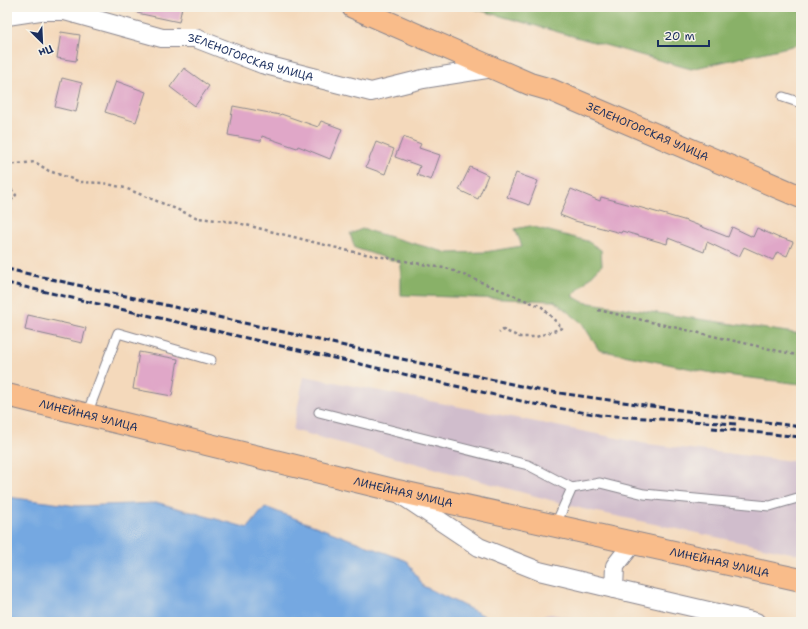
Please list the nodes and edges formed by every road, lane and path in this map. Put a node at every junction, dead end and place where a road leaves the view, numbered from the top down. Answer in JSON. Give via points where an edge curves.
{"nodes":[{"id":1,"x":353,"y":7,"type":"edge"},
{"id":2,"x":7,"y":16,"type":"edge"},
{"id":3,"x":493,"y":68,"type":"junction"},
{"id":4,"x":783,"y":97,"type":"dead end"},
{"id":5,"x":801,"y":103,"type":"edge"},
{"id":6,"x":7,"y":165,"type":"edge"},
{"id":7,"x":7,"y":185,"type":"edge"},
{"id":8,"x":801,"y":197,"type":"edge"},
{"id":9,"x":7,"y":205,"type":"edge"},
{"id":10,"x":598,"y":310,"type":"dead end"},
{"id":11,"x":500,"y":332,"type":"dead end"},
{"id":12,"x":801,"y":356,"type":"edge"},
{"id":13,"x":211,"y":360,"type":"dead end"},
{"id":14,"x":7,"y":395,"type":"edge"},
{"id":15,"x":319,"y":412,"type":"dead end"},
{"id":16,"x":87,"y":414,"type":"junction"},
{"id":17,"x":572,"y":488,"type":"junction"},
{"id":18,"x":393,"y":490,"type":"junction"},
{"id":19,"x":801,"y":497,"type":"edge"},
{"id":20,"x":555,"y":526,"type":"junction"},
{"id":21,"x":633,"y":543,"type":"junction"},
{"id":22,"x":801,"y":580,"type":"edge"},
{"id":23,"x":614,"y":589,"type":"junction"},
{"id":24,"x":756,"y":622,"type":"edge"}],
"edges":[{"from":1,"to":3,"type":"main road","name":"ЗЕЛЕНОГОРСКАЯ УЛИЦА"},
{"from":2,"to":3,"type":"street","name":"ЗЕЛЕНОГОРСКАЯ УЛИЦА","via":[[40,11],[65,12],[162,38],[195,38],[262,64],[371,92],[423,79]]},
{"from":3,"to":8,"type":"main road","name":"ЗЕЛЕНОГОРСКАЯ УЛИЦА","via":[[551,90]]},
{"from":4,"to":5,"type":"lane"},
{"from":6,"to":11,"type":"path","via":[[35,162],[49,171],[81,182],[125,188],[198,218],[234,222],[349,251],[449,269],[542,307],[562,328],[536,337],[520,337],[503,330]]},
{"from":7,"to":9,"type":"path","via":[[16,195]]},
{"from":10,"to":12,"type":"path"},
{"from":13,"to":16,"type":"lane","via":[[118,333]]},
{"from":14,"to":16,"type":"main road","name":"ЛИНЕЙНАЯ УЛИЦА"},
{"from":15,"to":17,"type":"lane","via":[[528,465]]},
{"from":16,"to":18,"type":"main road","name":"ЛИНЕЙНАЯ УЛИЦА"},
{"from":17,"to":19,"type":"lane","via":[[600,483],[644,494],[770,506]]},
{"from":17,"to":20,"type":"lane"},
{"from":18,"to":20,"type":"main road","name":"ЛИНЕЙНАЯ УЛИЦА"},
{"from":18,"to":23,"type":"street","via":[[479,547],[539,571]]},
{"from":20,"to":21,"type":"main road","name":"ЛИНЕЙНАЯ УЛИЦА"},
{"from":21,"to":22,"type":"main road","name":"ЛИНЕЙНАЯ УЛИЦА"},
{"from":21,"to":23,"type":"street","via":[[615,566]]},
{"from":23,"to":24,"type":"street"}]}
